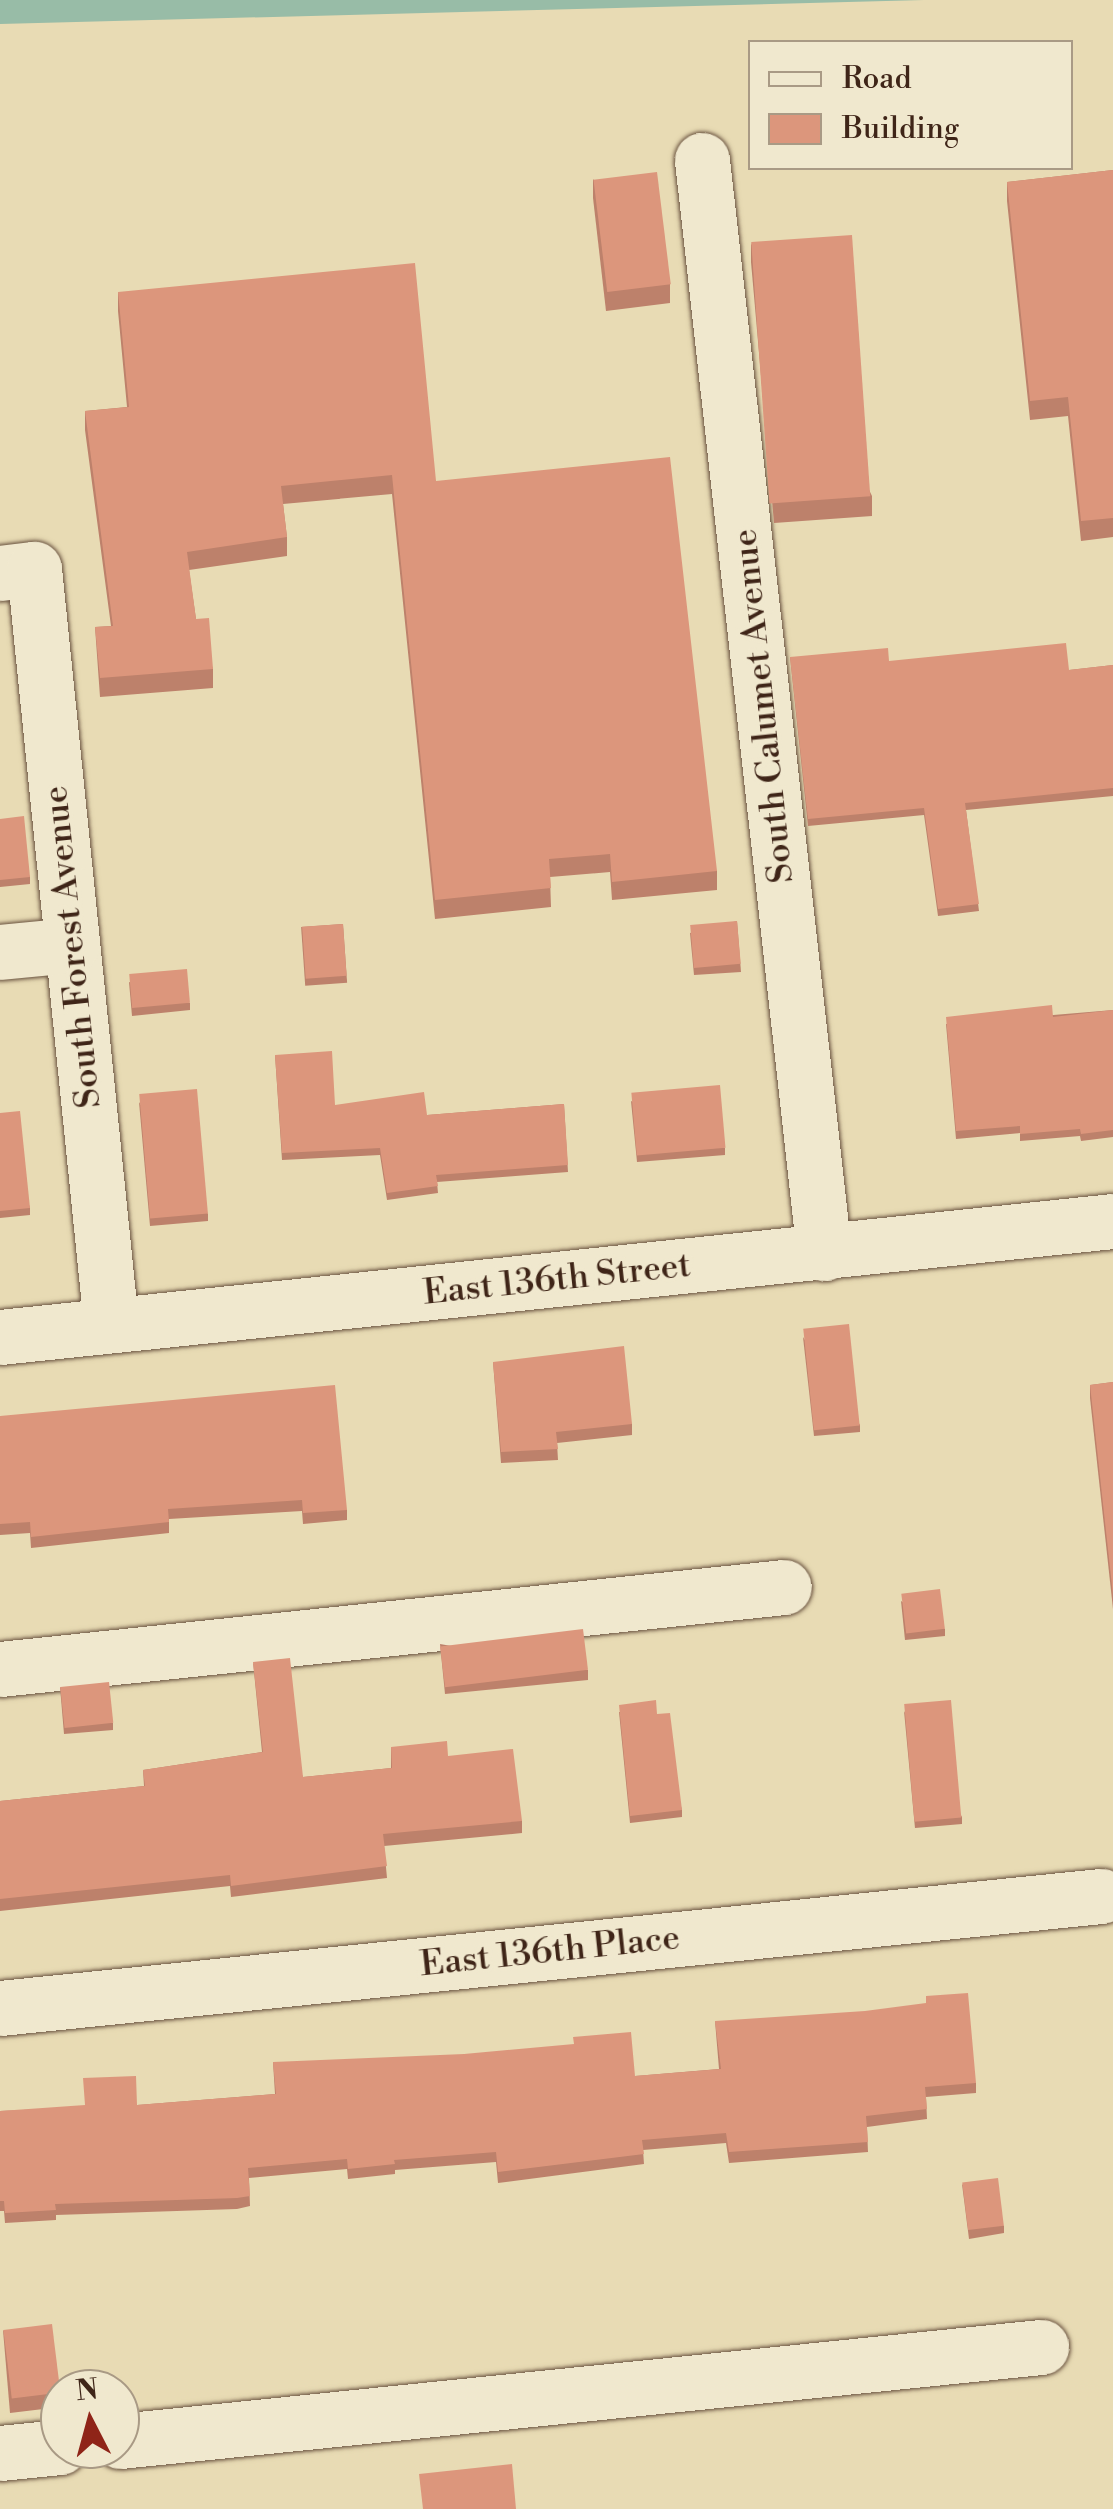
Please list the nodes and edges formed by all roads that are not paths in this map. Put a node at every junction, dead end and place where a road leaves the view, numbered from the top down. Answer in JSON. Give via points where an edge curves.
{"nodes":[{"id":1,"x":702,"y":160,"type":"dead end"},
{"id":2,"x":17,"y":571,"type":"edge"},
{"id":3,"x":72,"y":945,"type":"junction"},
{"id":4,"x":0,"y":952,"type":"edge"},
{"id":5,"x":1113,"y":1220,"type":"edge"},
{"id":6,"x":824,"y":1252,"type":"junction"},
{"id":7,"x":111,"y":1325,"type":"junction"},
{"id":8,"x":0,"y":1337,"type":"edge"},
{"id":9,"x":784,"y":1588,"type":"dead end"},
{"id":10,"x":0,"y":1669,"type":"edge"},
{"id":11,"x":1101,"y":1896,"type":"dead end"},
{"id":12,"x":0,"y":2008,"type":"edge"},
{"id":13,"x":1041,"y":2347,"type":"dead end"},
{"id":14,"x":140,"y":2439,"type":"edge"},
{"id":15,"x":40,"y":2449,"type":"edge"},
{"id":16,"x":0,"y":2453,"type":"edge"}],
"edges":[{"from":1,"to":6,"type":"street","name":"South Calumet Avenue"},
{"from":2,"to":3,"type":"street","name":"South Forest Avenue"},
{"from":3,"to":4,"type":"street"},
{"from":3,"to":7,"type":"street","name":"South Forest Avenue"},
{"from":5,"to":6,"type":"street","name":"East 136th Street"},
{"from":6,"to":7,"type":"street","name":"East 136th Street"},
{"from":7,"to":8,"type":"street","name":"East 136th Street"},
{"from":9,"to":10,"type":"street"},
{"from":11,"to":12,"type":"street","name":"East 136th Place"},
{"from":13,"to":14,"type":"street"},
{"from":15,"to":16,"type":"street"}]}
